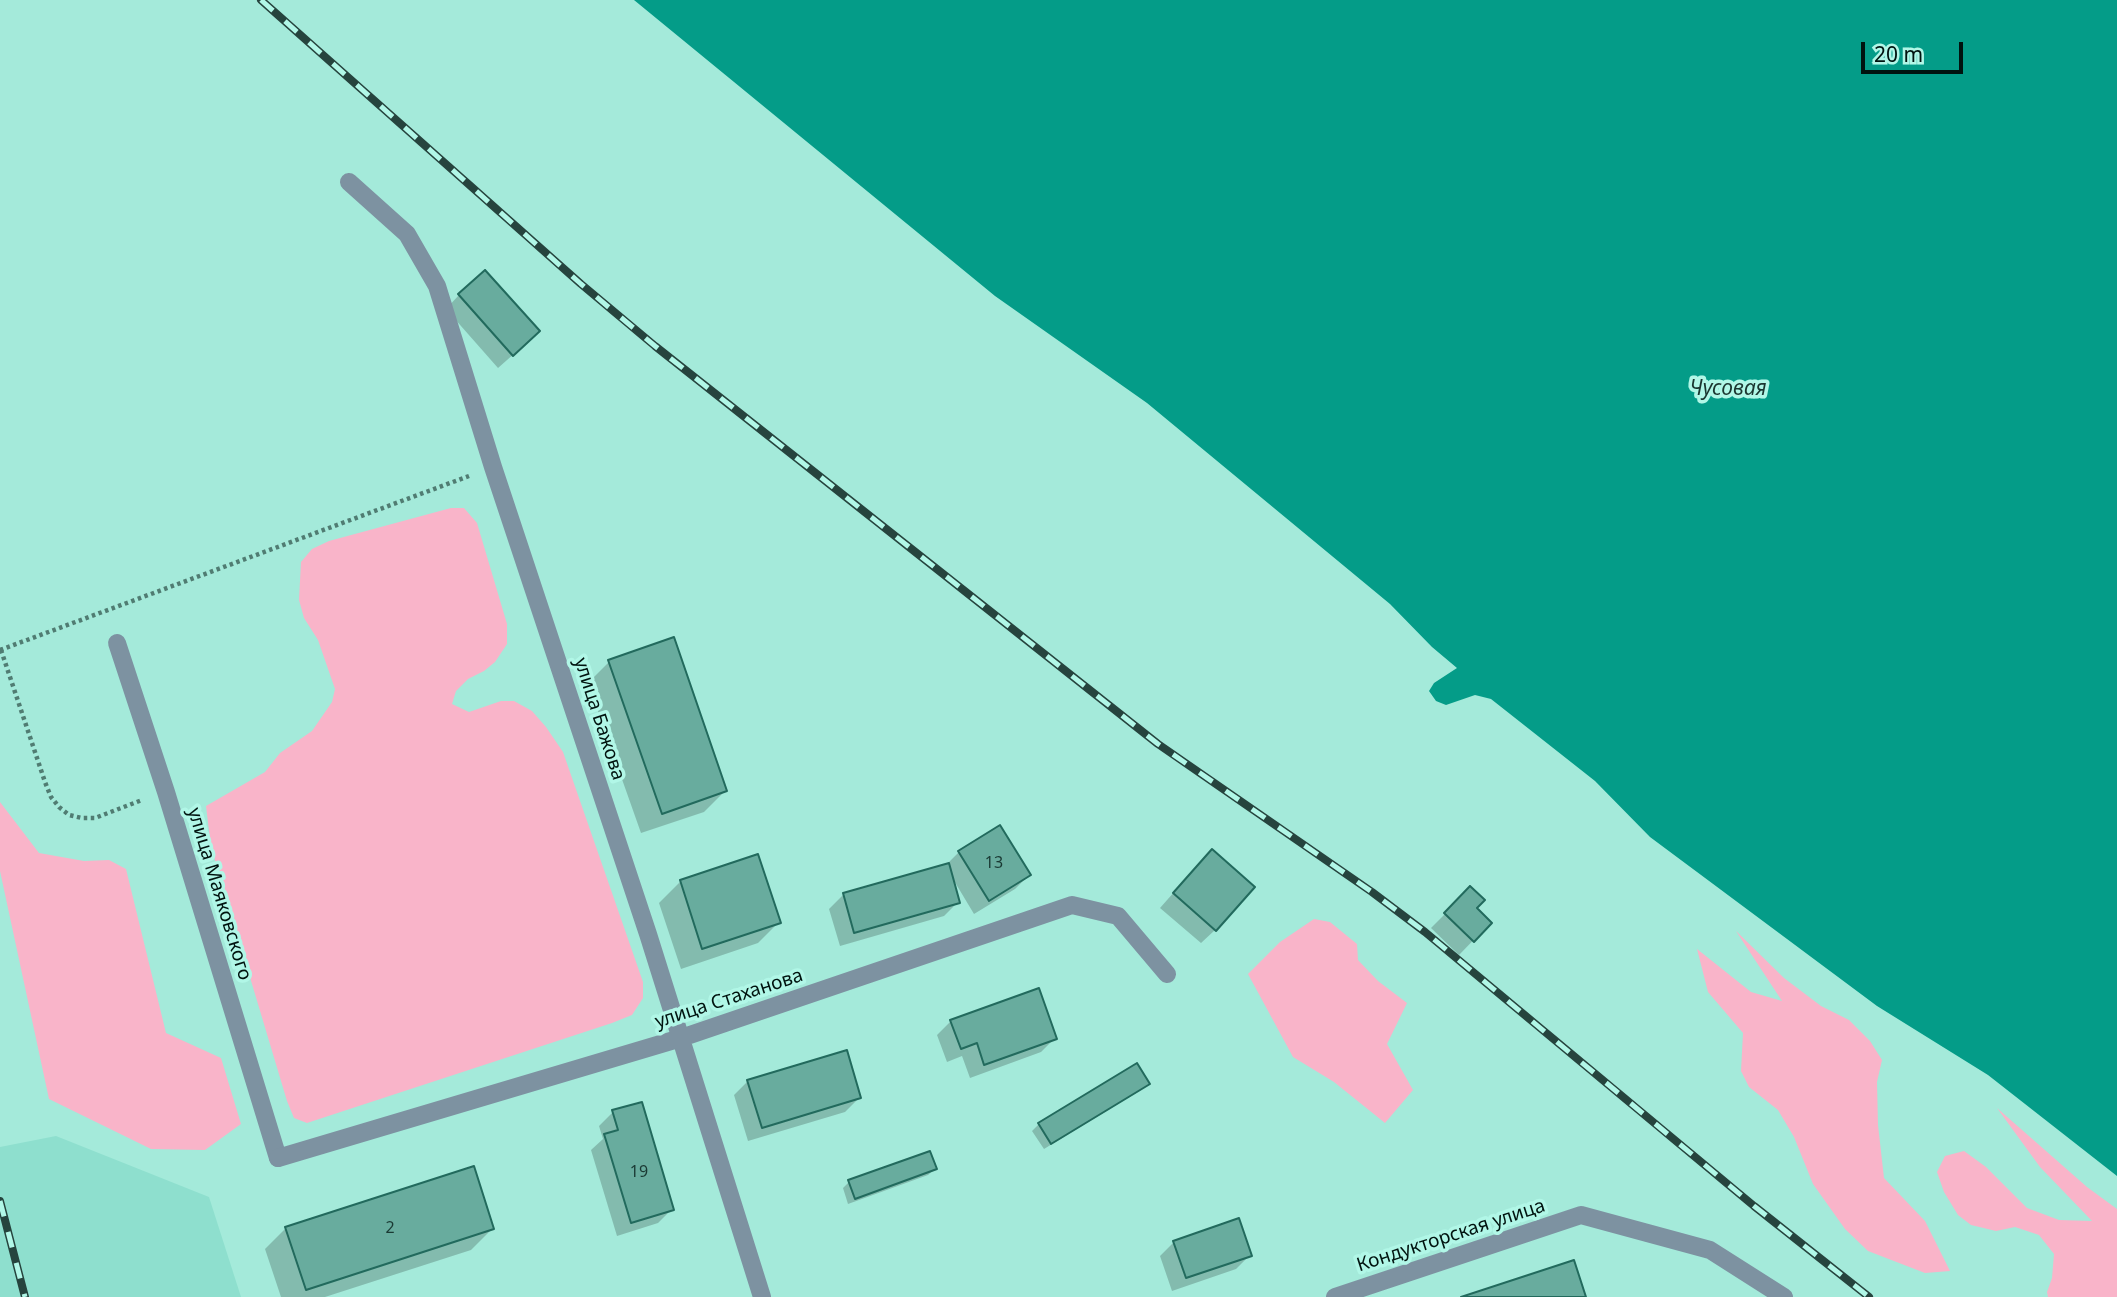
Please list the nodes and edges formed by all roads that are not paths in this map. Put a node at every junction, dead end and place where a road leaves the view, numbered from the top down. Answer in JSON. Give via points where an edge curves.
{"nodes":[{"id":1,"x":349,"y":182,"type":"dead end"},
{"id":2,"x":117,"y":643,"type":"dead end"},
{"id":3,"x":1167,"y":974,"type":"dead end"},
{"id":4,"x":681,"y":1038,"type":"junction"},
{"id":5,"x":278,"y":1158,"type":"joint"},
{"id":6,"x":762,"y":1297,"type":"edge"},
{"id":7,"x":1335,"y":1297,"type":"edge"},
{"id":8,"x":1784,"y":1297,"type":"edge"}],
"edges":[{"from":1,"to":4,"type":"street","name":"улица Бажова","via":[[407,234],[437,286]]},
{"from":2,"to":5,"type":"street","name":"улица Маяковского"},
{"from":3,"to":4,"type":"street","name":"улица Стаханова","via":[[1118,916],[1073,905]]},
{"from":4,"to":5,"type":"street","name":"улица Стаханова"},
{"from":4,"to":6,"type":"street","name":"улица Бажова"},
{"from":7,"to":8,"type":"street","name":"Кондукторская улица","via":[[1581,1215],[1710,1250]]}]}
